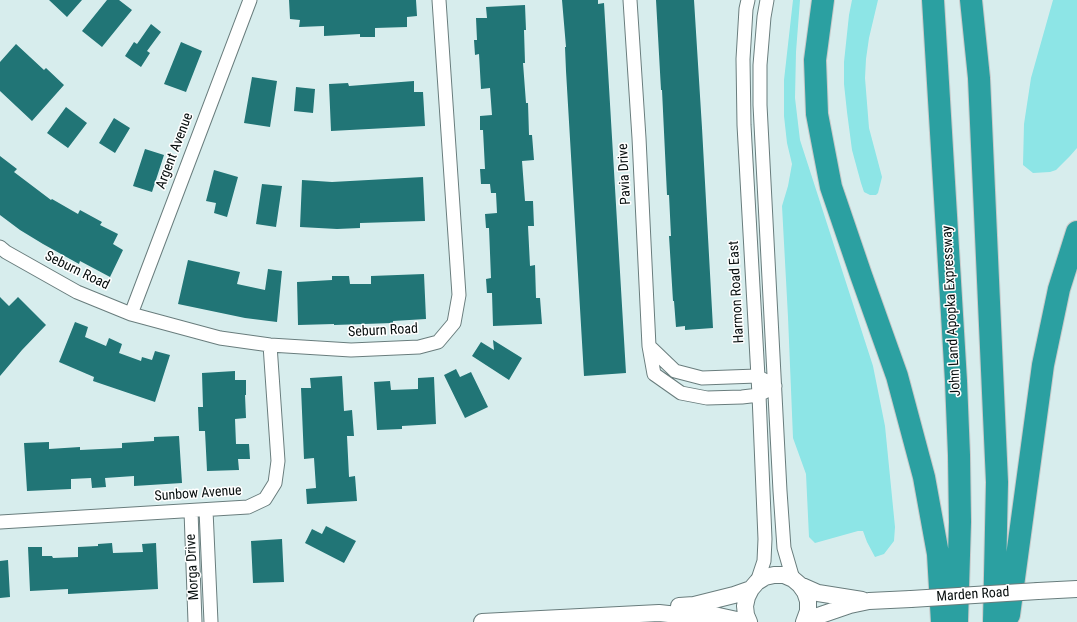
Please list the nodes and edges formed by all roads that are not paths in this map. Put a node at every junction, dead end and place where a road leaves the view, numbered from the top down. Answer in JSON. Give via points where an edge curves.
{"nodes":[{"id":1,"x":250,"y":0,"type":"edge"},
{"id":2,"x":439,"y":0,"type":"edge"},
{"id":3,"x":630,"y":0,"type":"edge"},
{"id":4,"x":748,"y":0,"type":"edge"},
{"id":5,"x":767,"y":0,"type":"edge"},
{"id":6,"x":823,"y":0,"type":"edge"},
{"id":7,"x":933,"y":0,"type":"edge"},
{"id":8,"x":972,"y":0,"type":"edge"},
{"id":9,"x":980,"y":0,"type":"edge"},
{"id":10,"x":979,"y":78,"type":"junction"},
{"id":11,"x":1077,"y":232,"type":"edge"},
{"id":12,"x":2,"y":252,"type":"edge"},
{"id":13,"x":131,"y":314,"type":"junction"},
{"id":14,"x":270,"y":345,"type":"junction"},
{"id":15,"x":649,"y":346,"type":"junction"},
{"id":16,"x":758,"y":376,"type":"junction"},
{"id":17,"x":775,"y":386,"type":"junction"},
{"id":18,"x":759,"y":395,"type":"junction"},
{"id":19,"x":206,"y":510,"type":"junction"},
{"id":20,"x":191,"y":511,"type":"junction"},
{"id":21,"x":0,"y":522,"type":"edge"},
{"id":22,"x":796,"y":582,"type":"junction"},
{"id":23,"x":754,"y":585,"type":"junction"},
{"id":24,"x":1077,"y":589,"type":"edge"},
{"id":25,"x":869,"y":601,"type":"junction"},
{"id":26,"x":659,"y":612,"type":"junction"},
{"id":27,"x":805,"y":621,"type":"edge"},
{"id":28,"x":195,"y":622,"type":"edge"},
{"id":29,"x":211,"y":622,"type":"edge"},
{"id":30,"x":482,"y":622,"type":"edge"},
{"id":31,"x":746,"y":622,"type":"edge"},
{"id":32,"x":749,"y":622,"type":"edge"},
{"id":33,"x":942,"y":622,"type":"edge"},
{"id":34,"x":956,"y":622,"type":"edge"},
{"id":35,"x":994,"y":622,"type":"edge"},
{"id":36,"x":1008,"y":622,"type":"edge"}],
"edges":[{"from":1,"to":13,"type":"street","name":"Argent Avenue"},
{"from":2,"to":14,"type":"street","name":"Seburn Road","via":[[459,295],[454,323],[438,342],[418,347],[351,350]]},
{"from":3,"to":15,"type":"street","name":"Pavia Drive"},
{"from":4,"to":16,"type":"street","name":"Harmon Road East","via":[[743,59],[744,125]]},
{"from":5,"to":17,"type":"street","via":[[761,57],[760,105]]},
{"from":6,"to":33,"type":"highway","via":[[815,60],[817,114],[831,187],[897,376],[924,478],[938,554]]},
{"from":7,"to":34,"type":"highway","name":"John Land Apopka Expressway","via":[[958,418],[960,522]]},
{"from":8,"to":10,"type":"highway"},
{"from":9,"to":10,"type":"highway"},
{"from":10,"to":35,"type":"highway","via":[[997,482]]},
{"from":11,"to":36,"type":"highway","via":[[1059,289],[1043,366]]},
{"from":12,"to":13,"type":"street","name":"Seburn Road","via":[[77,292]]},
{"from":13,"to":14,"type":"street","name":"Seburn Road","via":[[220,338]]},
{"from":14,"to":19,"type":"street","name":"Sunbow Avenue","via":[[278,461],[275,483],[265,499],[248,507]]},
{"from":15,"to":16,"type":"street","via":[[675,371],[702,378]]},
{"from":15,"to":18,"type":"street","name":"Pavia Drive","via":[[654,374],[681,393],[707,398]]},
{"from":16,"to":17,"type":"street"},
{"from":16,"to":18,"type":"street","name":"Harmon Road East"},
{"from":17,"to":18,"type":"street","name":"Pavia Drive"},
{"from":17,"to":22,"type":"street","via":[[784,548]]},
{"from":18,"to":23,"type":"street","name":"Harmon Road East","via":[[765,539],[764,561]]},
{"from":19,"to":20,"type":"street","name":"Sunbow Avenue"},
{"from":19,"to":29,"type":"street","name":"Morga Drive"},
{"from":20,"to":21,"type":"street","name":"Sunbow Avenue"},
{"from":20,"to":28,"type":"street","name":"Morga Drive"},
{"from":22,"to":23,"type":"street","name":"Marden Road","via":[[784,575],[774,574]]},
{"from":22,"to":25,"type":"street","name":"Marden Road","via":[[818,593]]},
{"from":22,"to":27,"type":"street","via":[[806,592],[808,611]]},
{"from":23,"to":26,"type":"street","via":[[734,594],[694,605],[672,606]]},
{"from":23,"to":32,"type":"street","via":[[745,606]]},
{"from":24,"to":25,"type":"street","name":"Marden Road","bridge":true},
{"from":25,"to":27,"type":"street","name":"Marden Road"},
{"from":26,"to":30,"type":"street"},
{"from":26,"to":31,"type":"street","via":[[714,615]]}]}
